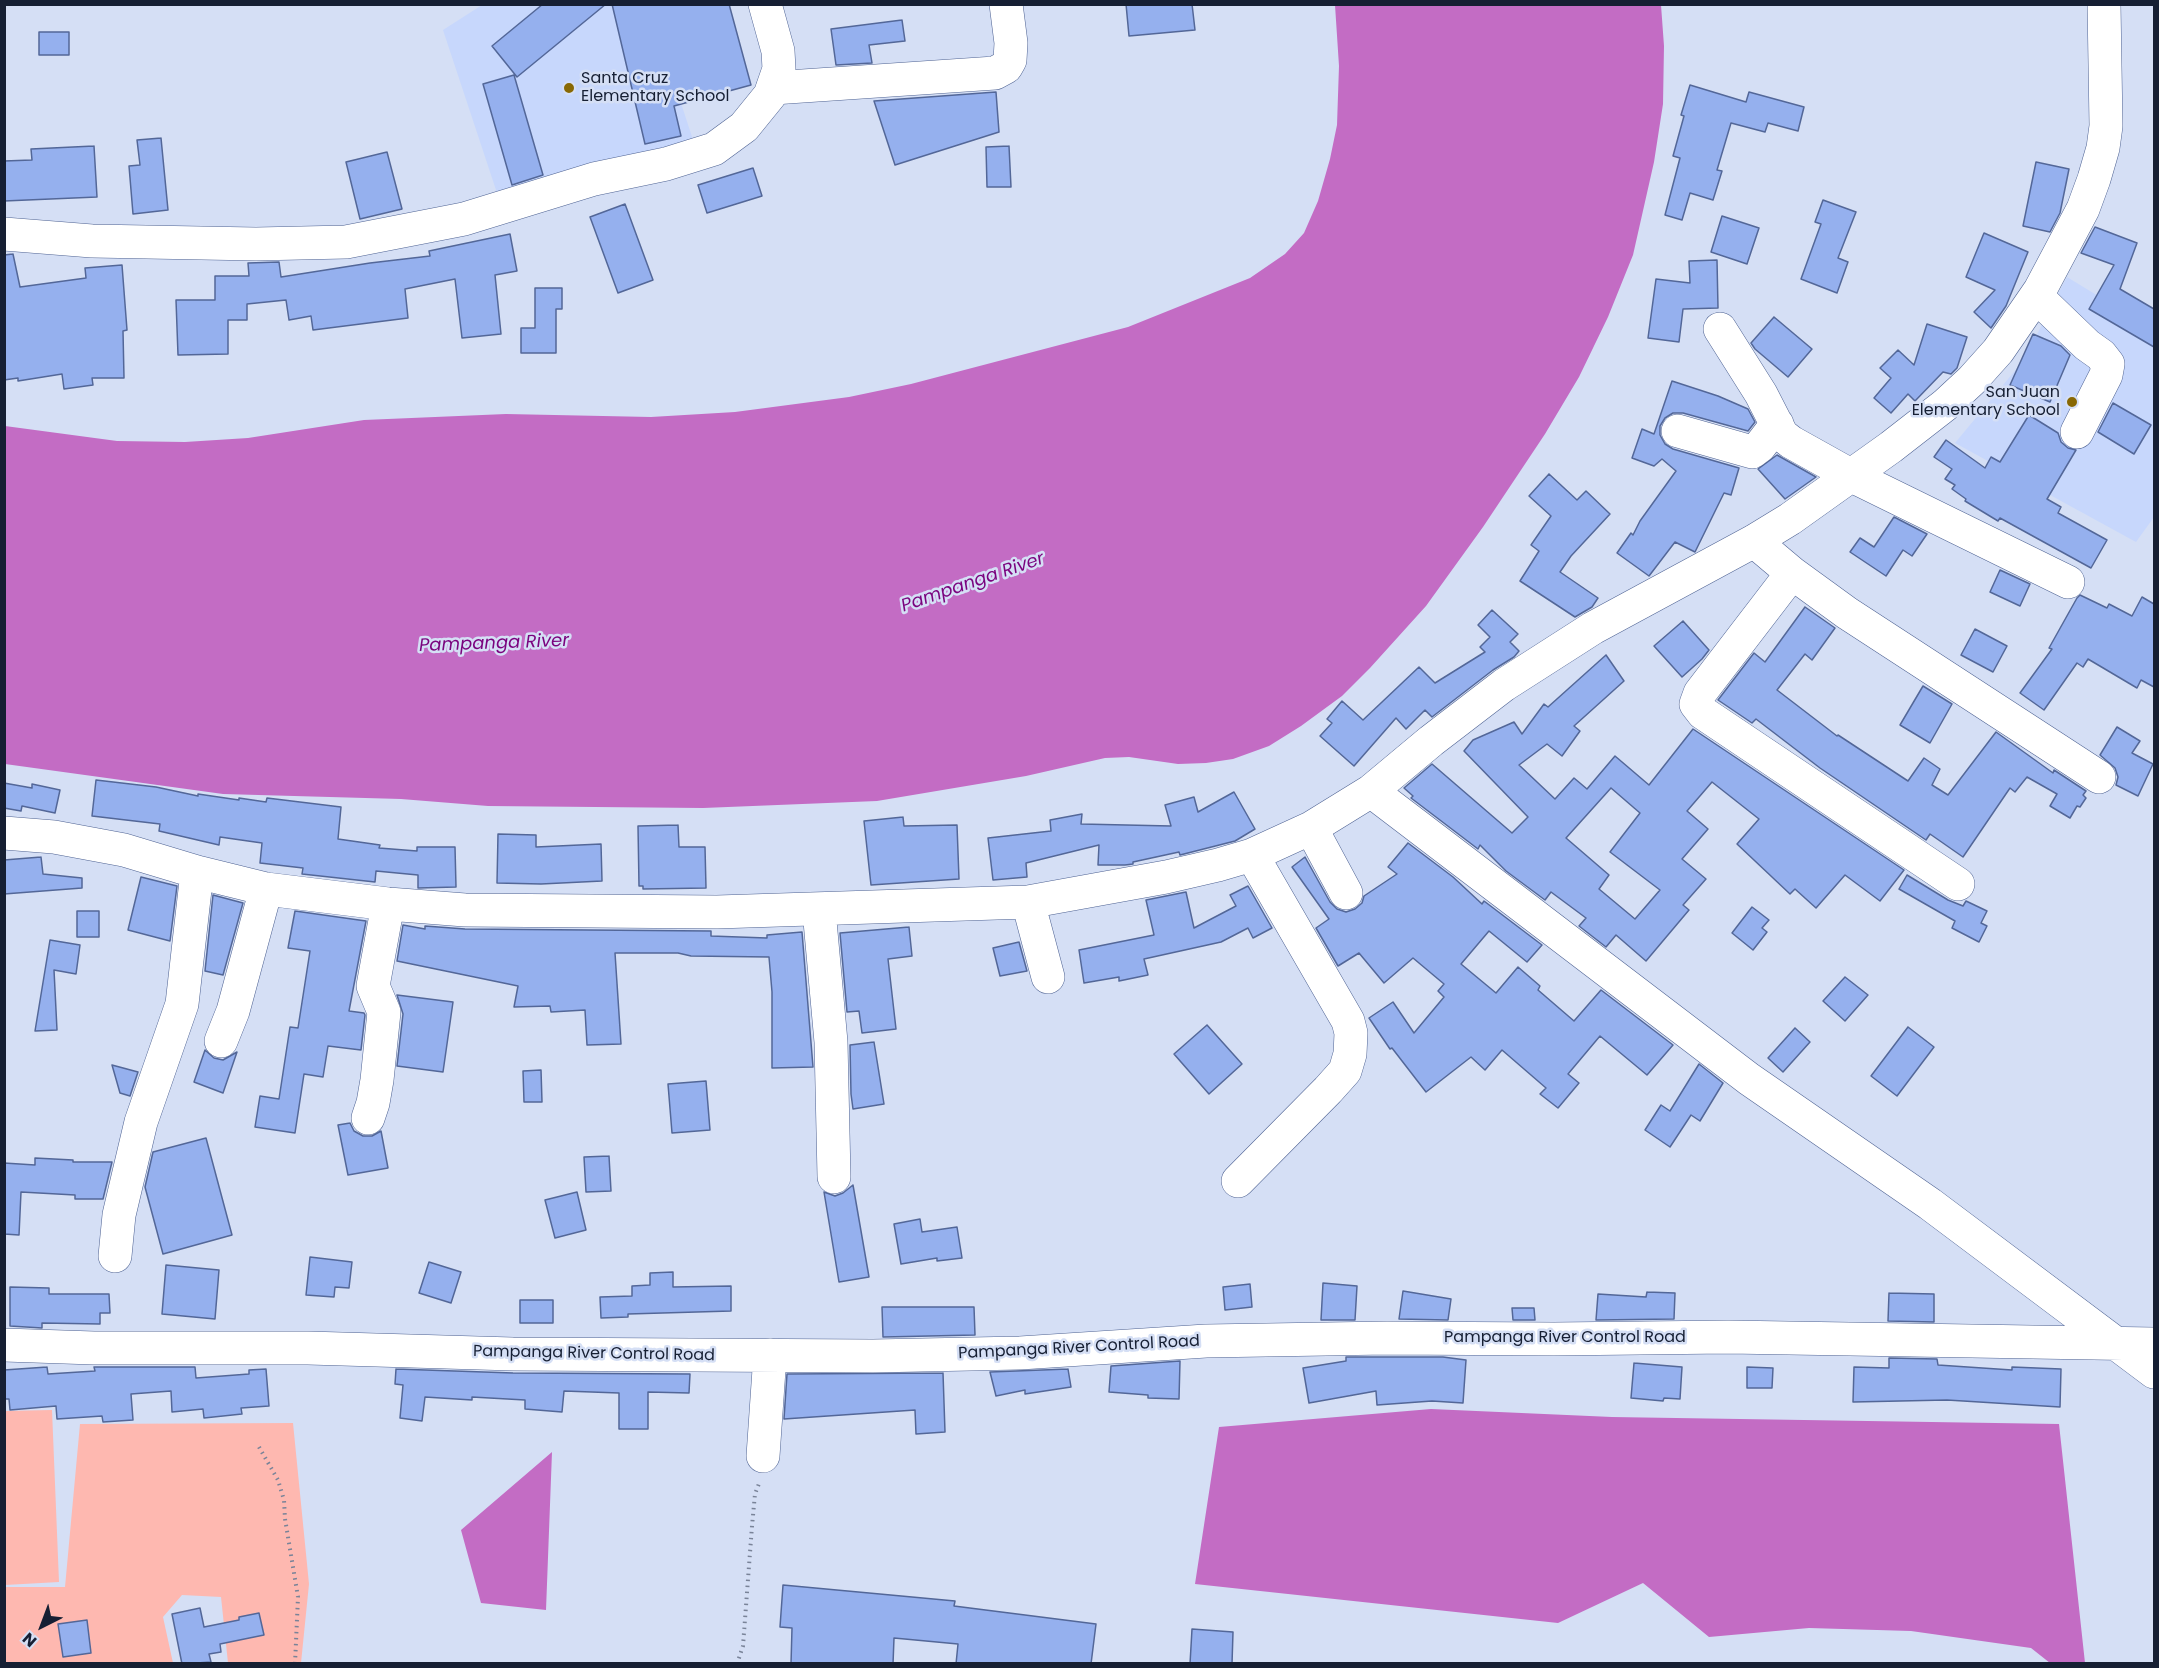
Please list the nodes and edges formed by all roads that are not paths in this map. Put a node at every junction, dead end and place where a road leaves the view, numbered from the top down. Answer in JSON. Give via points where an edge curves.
{"nodes":[{"id":1,"x":765,"y":4,"type":"edge"},
{"id":2,"x":1006,"y":4,"type":"edge"},
{"id":3,"x":2104,"y":4,"type":"edge"},
{"id":4,"x":773,"y":88,"type":"junction"},
{"id":5,"x":4,"y":234,"type":"edge"},
{"id":6,"x":2036,"y":296,"type":"junction"},
{"id":7,"x":1720,"y":329,"type":"dead end"},
{"id":8,"x":1777,"y":424,"type":"junction"},
{"id":9,"x":1678,"y":431,"type":"dead end"},
{"id":10,"x":2077,"y":432,"type":"dead end"},
{"id":11,"x":1852,"y":476,"type":"junction"},
{"id":12,"x":1754,"y":541,"type":"junction"},
{"id":13,"x":1791,"y":573,"type":"junction"},
{"id":14,"x":2068,"y":582,"type":"dead end"},
{"id":15,"x":2099,"y":777,"type":"dead end"},
{"id":16,"x":1371,"y":792,"type":"junction"},
{"id":17,"x":1311,"y":828,"type":"junction"},
{"id":18,"x":4,"y":833,"type":"edge"},
{"id":19,"x":1252,"y":855,"type":"junction"},
{"id":20,"x":197,"y":872,"type":"junction"},
{"id":21,"x":1958,"y":884,"type":"dead end"},
{"id":22,"x":266,"y":889,"type":"junction"},
{"id":23,"x":1346,"y":893,"type":"dead end"},
{"id":24,"x":1028,"y":902,"type":"junction"},
{"id":25,"x":387,"y":904,"type":"junction"},
{"id":26,"x":819,"y":910,"type":"junction"},
{"id":27,"x":1048,"y":976,"type":"dead end"},
{"id":28,"x":221,"y":1041,"type":"dead end"},
{"id":29,"x":368,"y":1118,"type":"dead end"},
{"id":30,"x":834,"y":1177,"type":"dead end"},
{"id":31,"x":1238,"y":1181,"type":"dead end"},
{"id":32,"x":115,"y":1256,"type":"dead end"},
{"id":33,"x":2115,"y":1342,"type":"junction"},
{"id":34,"x":2154,"y":1344,"type":"edge"},
{"id":35,"x":4,"y":1345,"type":"edge"},
{"id":36,"x":770,"y":1356,"type":"junction"},
{"id":37,"x":2154,"y":1372,"type":"edge"},
{"id":38,"x":763,"y":1456,"type":"road end"}],
"edges":[{"from":1,"to":4,"type":"street","via":[[778,51],[779,69]]},
{"from":2,"to":4,"type":"street","via":[[1010,60],[995,73]]},
{"from":3,"to":6,"type":"street","via":[[2103,148],[2083,209]]},
{"from":4,"to":5,"type":"street","via":[[744,127],[714,149],[594,179],[464,219],[346,242],[92,241]]},
{"from":6,"to":10,"type":"street","via":[[2108,364]]},
{"from":6,"to":11,"type":"street","via":[[1998,351],[1972,380]]},
{"from":7,"to":8,"type":"street"},
{"from":8,"to":9,"type":"street","via":[[1752,452]]},
{"from":8,"to":11,"type":"street","via":[[1791,442]]},
{"from":11,"to":12,"type":"street"},
{"from":11,"to":14,"type":"street"},
{"from":12,"to":13,"type":"street"},
{"from":12,"to":16,"type":"street","via":[[1593,628],[1504,685]]},
{"from":13,"to":15,"type":"street"},
{"from":13,"to":21,"type":"street","via":[[1700,693],[1696,704],[1703,713]]},
{"from":16,"to":17,"type":"street"},
{"from":16,"to":33,"type":"street","via":[[1749,1079],[1930,1204]]},
{"from":17,"to":19,"type":"street"},
{"from":17,"to":23,"type":"street"},
{"from":18,"to":20,"type":"street","via":[[54,837],[124,850]]},
{"from":19,"to":24,"type":"street","via":[[1166,877]]},
{"from":19,"to":31,"type":"street","via":[[1348,1021],[1351,1033],[1345,1071]]},
{"from":20,"to":22,"type":"street"},
{"from":20,"to":32,"type":"street","via":[[182,1004],[141,1122],[119,1215]]},
{"from":22,"to":25,"type":"street"},
{"from":22,"to":28,"type":"street"},
{"from":24,"to":26,"type":"street"},
{"from":24,"to":27,"type":"street"},
{"from":25,"to":26,"type":"street","via":[[576,912]]},
{"from":25,"to":29,"type":"street","via":[[373,986],[384,1012],[377,1080]]},
{"from":26,"to":30,"type":"street","via":[[831,1042]]},
{"from":33,"to":34,"type":"street","name":"Pampanga River Control Road"},
{"from":33,"to":36,"type":"street","name":"Pampanga River Control Road","via":[[1387,1338],[1206,1341],[1020,1353]]},
{"from":33,"to":37,"type":"street"},
{"from":35,"to":36,"type":"street","name":"Pampanga River Control Road"},
{"from":36,"to":38,"type":"street"}]}
